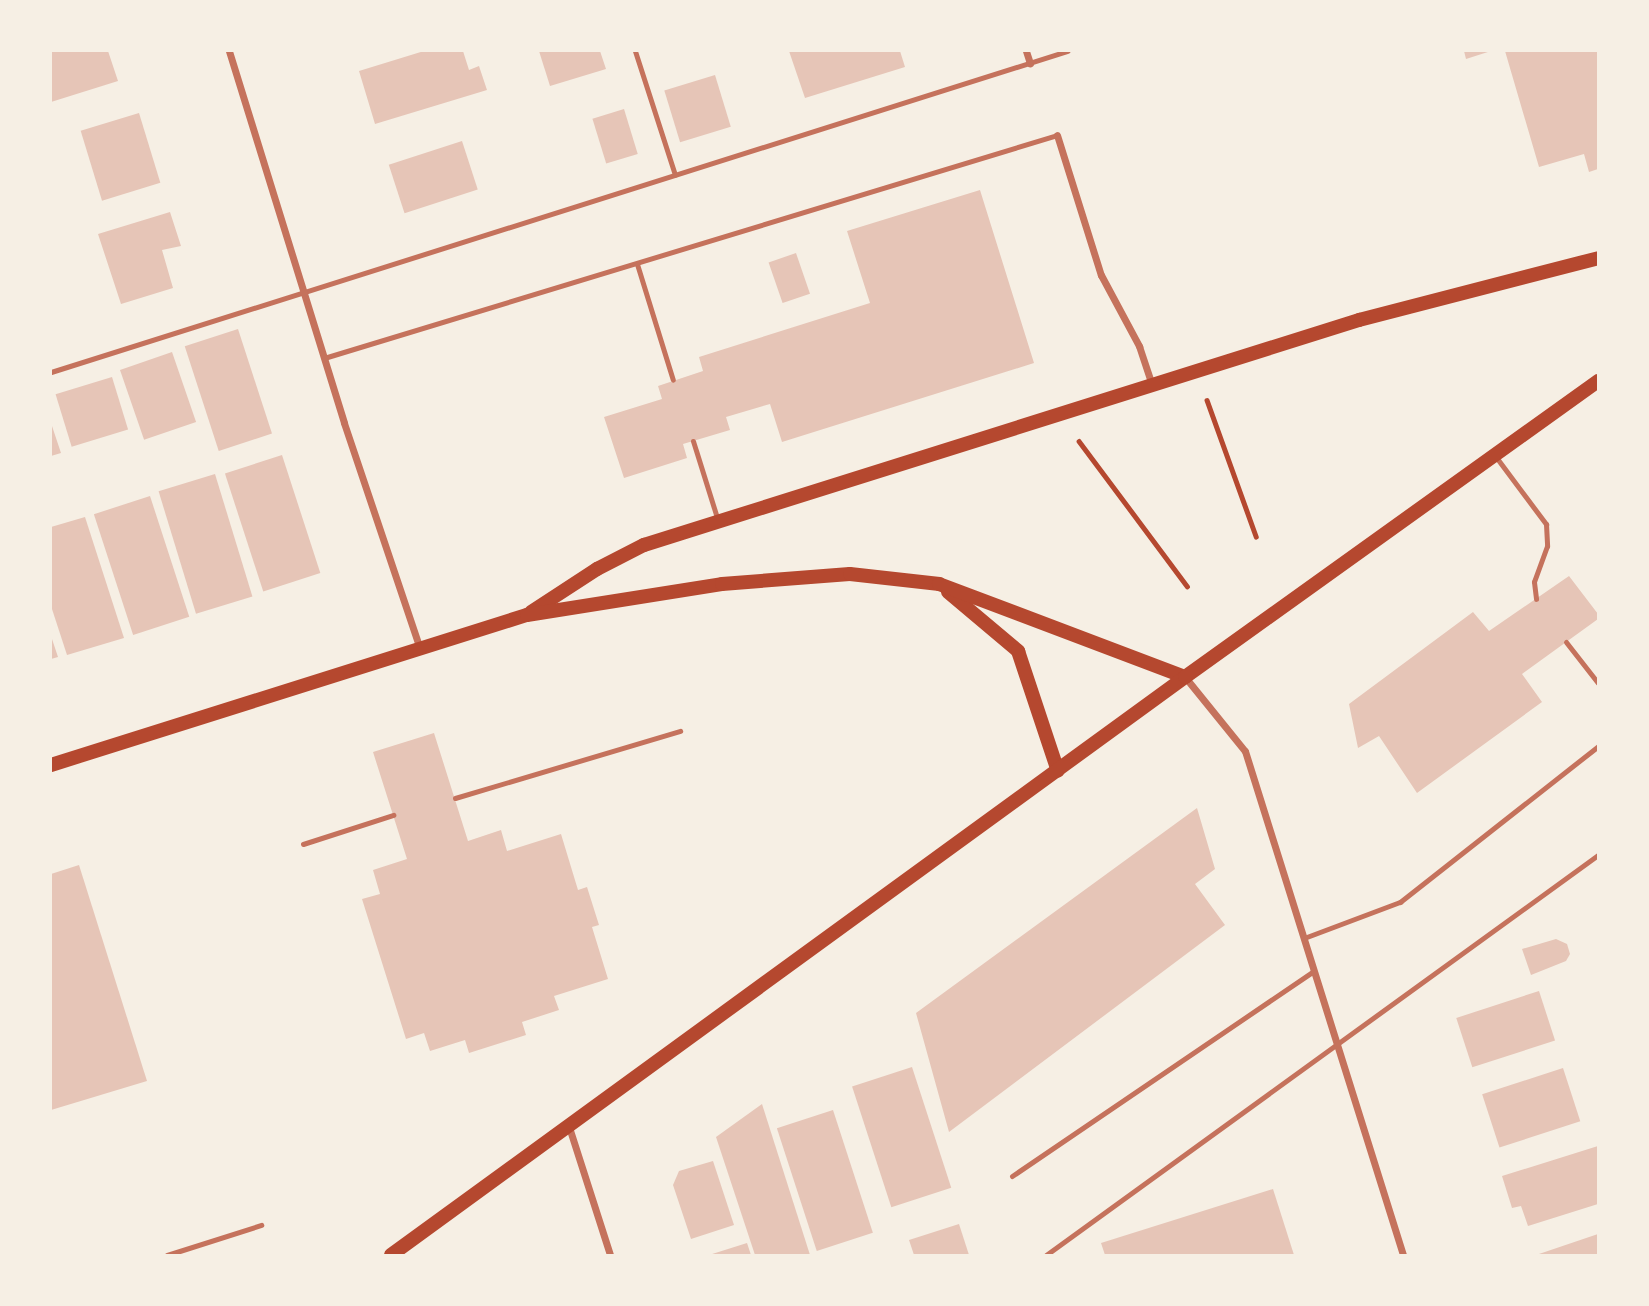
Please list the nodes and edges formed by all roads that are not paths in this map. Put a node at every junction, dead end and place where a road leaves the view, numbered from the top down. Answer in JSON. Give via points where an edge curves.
{"nodes":[{"id":1,"x":229,"y":51,"type":"edge"},
{"id":2,"x":635,"y":51,"type":"edge"},
{"id":3,"x":1026,"y":51,"type":"edge"},
{"id":4,"x":1067,"y":51,"type":"edge"},
{"id":5,"x":1030,"y":63,"type":"junction"},
{"id":6,"x":1057,"y":135,"type":"joint"},
{"id":7,"x":675,"y":175,"type":"junction"},
{"id":8,"x":1598,"y":258,"type":"edge"},
{"id":9,"x":637,"y":264,"type":"junction"},
{"id":10,"x":303,"y":292,"type":"junction"},
{"id":11,"x":324,"y":358,"type":"junction"},
{"id":12,"x":51,"y":372,"type":"edge"},
{"id":13,"x":673,"y":380,"type":"dead end"},
{"id":14,"x":1598,"y":381,"type":"edge"},
{"id":15,"x":1152,"y":385,"type":"junction"},
{"id":16,"x":693,"y":441,"type":"dead end"},
{"id":17,"x":1494,"y":455,"type":"junction"},
{"id":18,"x":718,"y":522,"type":"junction"},
{"id":19,"x":939,"y":584,"type":"junction"},
{"id":20,"x":1536,"y":599,"type":"dead end"},
{"id":21,"x":527,"y":615,"type":"junction"},
{"id":22,"x":1566,"y":642,"type":"dead end"},
{"id":23,"x":420,"y":649,"type":"junction"},
{"id":24,"x":1185,"y":677,"type":"junction"},
{"id":25,"x":1598,"y":683,"type":"edge"},
{"id":26,"x":680,"y":731,"type":"dead end"},
{"id":27,"x":1598,"y":746,"type":"edge"},
{"id":28,"x":51,"y":765,"type":"edge"},
{"id":29,"x":1058,"y":771,"type":"junction"},
{"id":30,"x":455,"y":798,"type":"dead end"},
{"id":31,"x":393,"y":815,"type":"dead end"},
{"id":32,"x":303,"y":844,"type":"dead end"},
{"id":33,"x":1598,"y":855,"type":"edge"},
{"id":34,"x":1304,"y":938,"type":"junction"},
{"id":35,"x":1314,"y":971,"type":"junction"},
{"id":36,"x":1337,"y":1045,"type":"junction"},
{"id":37,"x":569,"y":1127,"type":"junction"},
{"id":38,"x":1012,"y":1176,"type":"dead end"},
{"id":39,"x":261,"y":1225,"type":"dead end"},
{"id":40,"x":167,"y":1255,"type":"edge"},
{"id":41,"x":391,"y":1255,"type":"edge"},
{"id":42,"x":610,"y":1255,"type":"edge"},
{"id":43,"x":1046,"y":1255,"type":"edge"},
{"id":44,"x":1403,"y":1255,"type":"edge"}],
"edges":[{"from":1,"to":10,"type":"street"},
{"from":2,"to":7,"type":"lane"},
{"from":3,"to":5,"type":"street"},
{"from":4,"to":5,"type":"lane"},
{"from":5,"to":7,"type":"lane"},
{"from":6,"to":9,"type":"lane"},
{"from":6,"to":15,"type":"street","via":[[1101,275],[1139,346]]},
{"from":7,"to":10,"type":"lane"},
{"from":8,"to":15,"type":"main road","via":[[1359,320]]},
{"from":9,"to":11,"type":"lane"},
{"from":9,"to":13,"type":"lane"},
{"from":10,"to":11,"type":"street"},
{"from":10,"to":12,"type":"lane"},
{"from":11,"to":23,"type":"street"},
{"from":14,"to":17,"type":"main road"},
{"from":15,"to":18,"type":"main road"},
{"from":16,"to":18,"type":"lane"},
{"from":17,"to":20,"type":"lane","via":[[1546,524],[1547,546],[1534,582]]},
{"from":17,"to":24,"type":"main road"},
{"from":18,"to":21,"type":"main road","via":[[644,545],[597,569]]},
{"from":19,"to":21,"type":"main road","via":[[837,575],[722,584]]},
{"from":19,"to":24,"type":"main road"},
{"from":19,"to":29,"type":"main road","via":[[1018,650]]},
{"from":21,"to":23,"type":"main road"},
{"from":22,"to":25,"type":"lane"},
{"from":23,"to":28,"type":"main road"},
{"from":24,"to":29,"type":"main road"},
{"from":24,"to":34,"type":"street","via":[[1245,751]]},
{"from":26,"to":30,"type":"lane"},
{"from":27,"to":34,"type":"lane","via":[[1400,902]]},
{"from":29,"to":37,"type":"main road"},
{"from":31,"to":32,"type":"lane"},
{"from":33,"to":36,"type":"lane"},
{"from":34,"to":35,"type":"street"},
{"from":35,"to":36,"type":"street"},
{"from":35,"to":38,"type":"lane"},
{"from":36,"to":43,"type":"lane"},
{"from":36,"to":44,"type":"street"},
{"from":37,"to":41,"type":"main road"},
{"from":37,"to":42,"type":"street"},
{"from":39,"to":40,"type":"lane"}]}
